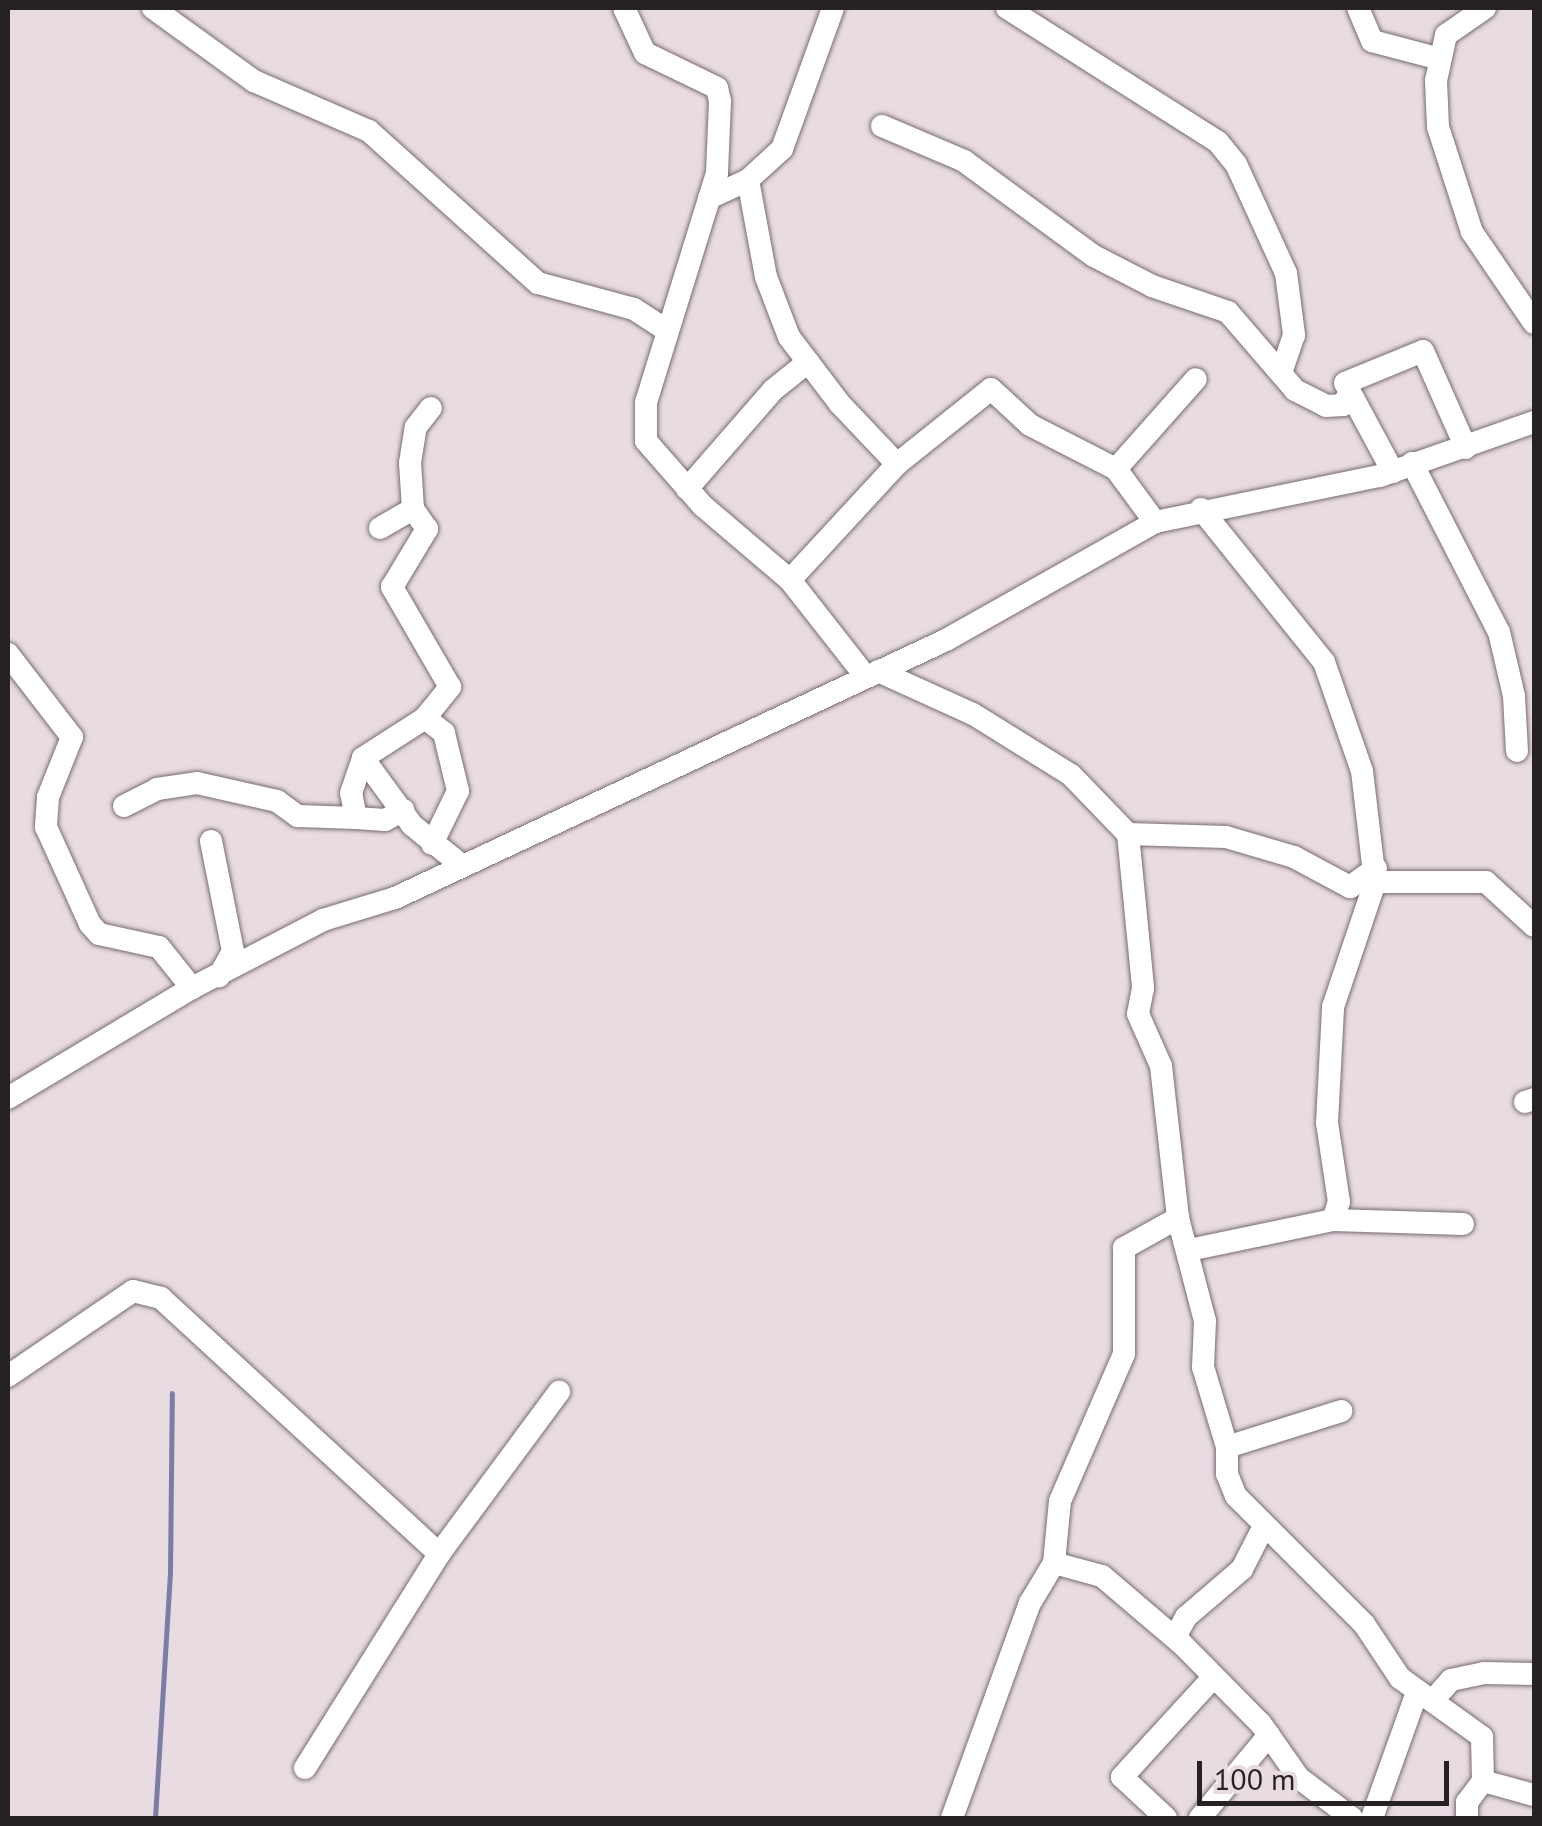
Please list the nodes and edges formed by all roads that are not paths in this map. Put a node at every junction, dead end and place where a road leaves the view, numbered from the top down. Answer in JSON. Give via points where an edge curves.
{"nodes":[{"id":1,"x":153,"y":8,"type":"edge"},
{"id":2,"x":624,"y":8,"type":"edge"},
{"id":3,"x":832,"y":8,"type":"edge"},
{"id":4,"x":1006,"y":8,"type":"edge"},
{"id":5,"x":1358,"y":8,"type":"edge"},
{"id":6,"x":1484,"y":8,"type":"edge"},
{"id":7,"x":1440,"y":59,"type":"junction"},
{"id":8,"x":882,"y":126,"type":"dead end"},
{"id":9,"x":748,"y":180,"type":"junction"},
{"id":10,"x":709,"y":198,"type":"junction"},
{"id":11,"x":1534,"y":323,"type":"edge"},
{"id":12,"x":666,"y":330,"type":"junction"},
{"id":13,"x":808,"y":362,"type":"junction"},
{"id":14,"x":1281,"y":372,"type":"junction"},
{"id":15,"x":1196,"y":380,"type":"dead end"},
{"id":16,"x":1347,"y":397,"type":"junction"},
{"id":17,"x":431,"y":408,"type":"dead end"},
{"id":18,"x":1534,"y":422,"type":"edge"},
{"id":19,"x":1466,"y":448,"type":"junction"},
{"id":20,"x":897,"y":464,"type":"junction"},
{"id":21,"x":1402,"y":468,"type":"junction"},
{"id":22,"x":1116,"y":469,"type":"junction"},
{"id":23,"x":687,"y":489,"type":"junction"},
{"id":24,"x":413,"y":508,"type":"junction"},
{"id":25,"x":1201,"y":509,"type":"junction"},
{"id":26,"x":1155,"y":522,"type":"junction"},
{"id":27,"x":380,"y":528,"type":"dead end"},
{"id":28,"x":790,"y":580,"type":"junction"},
{"id":29,"x":8,"y":654,"type":"edge"},
{"id":30,"x":872,"y":674,"type":"junction"},
{"id":31,"x":424,"y":718,"type":"junction"},
{"id":32,"x":1517,"y":751,"type":"dead end"},
{"id":33,"x":363,"y":758,"type":"junction"},
{"id":34,"x":124,"y":806,"type":"dead end"},
{"id":35,"x":404,"y":810,"type":"junction"},
{"id":36,"x":356,"y":818,"type":"junction"},
{"id":37,"x":1128,"y":834,"type":"junction"},
{"id":38,"x":211,"y":841,"type":"dead end"},
{"id":39,"x":432,"y":844,"type":"junction"},
{"id":40,"x":460,"y":864,"type":"junction"},
{"id":41,"x":1375,"y":875,"type":"junction"},
{"id":42,"x":1534,"y":926,"type":"edge"},
{"id":43,"x":220,"y":976,"type":"junction"},
{"id":44,"x":192,"y":988,"type":"junction"},
{"id":45,"x":11,"y":1088,"type":"edge"},
{"id":46,"x":1178,"y":1218,"type":"junction"},
{"id":47,"x":1333,"y":1220,"type":"junction"},
{"id":48,"x":1464,"y":1224,"type":"dead end"},
{"id":49,"x":1189,"y":1250,"type":"junction"},
{"id":50,"x":8,"y":1376,"type":"edge"},
{"id":51,"x":559,"y":1392,"type":"dead end"},
{"id":52,"x":1340,"y":1411,"type":"dead end"},
{"id":53,"x":1227,"y":1447,"type":"junction"},
{"id":54,"x":1264,"y":1526,"type":"junction"},
{"id":55,"x":439,"y":1554,"type":"junction"},
{"id":56,"x":1054,"y":1563,"type":"junction"},
{"id":57,"x":1174,"y":1638,"type":"junction"},
{"id":58,"x":1534,"y":1674,"type":"edge"},
{"id":59,"x":1212,"y":1680,"type":"junction"},
{"id":60,"x":1425,"y":1696,"type":"junction"},
{"id":61,"x":1268,"y":1736,"type":"junction"},
{"id":62,"x":305,"y":1768,"type":"dead end"},
{"id":63,"x":1483,"y":1781,"type":"junction"},
{"id":64,"x":1534,"y":1795,"type":"edge"},
{"id":65,"x":952,"y":1818,"type":"edge"},
{"id":66,"x":1166,"y":1818,"type":"edge"},
{"id":67,"x":1200,"y":1818,"type":"edge"},
{"id":68,"x":1352,"y":1818,"type":"edge"},
{"id":69,"x":1372,"y":1818,"type":"edge"},
{"id":70,"x":1467,"y":1818,"type":"edge"}],
"edges":[{"from":1,"to":12,"type":"street","via":[[254,81],[370,131],[538,283],[634,309]]},
{"from":2,"to":10,"type":"street","via":[[644,53],[717,88],[718,173]]},
{"from":3,"to":9,"type":"street","via":[[792,131]]},
{"from":4,"to":14,"type":"street","via":[[1218,142],[1236,164],[1286,273],[1294,334]]},
{"from":5,"to":7,"type":"street","via":[[1372,41]]},
{"from":6,"to":7,"type":"street","via":[[1446,35]]},
{"from":7,"to":11,"type":"street","via":[[1438,127],[1472,232]]},
{"from":8,"to":14,"type":"street","via":[[964,161],[1094,256],[1152,286],[1228,312]]},
{"from":9,"to":10,"type":"street"},
{"from":9,"to":13,"type":"street","via":[[766,277],[789,337]]},
{"from":10,"to":12,"type":"street"},
{"from":12,"to":23,"type":"street","via":[[646,403],[646,441]]},
{"from":13,"to":20,"type":"street"},
{"from":13,"to":23,"type":"street","via":[[773,390]]},
{"from":14,"to":16,"type":"street","via":[[1295,390],[1326,406],[1343,406]]},
{"from":15,"to":22,"type":"street"},
{"from":16,"to":19,"type":"street","via":[[1345,383],[1363,372],[1424,351]]},
{"from":16,"to":21,"type":"street"},
{"from":17,"to":24,"type":"street","via":[[416,428]]},
{"from":18,"to":19,"type":"street"},
{"from":19,"to":21,"type":"street"},
{"from":20,"to":22,"type":"street","via":[[991,389],[1030,425]]},
{"from":20,"to":28,"type":"street"},
{"from":21,"to":25,"type":"street"},
{"from":21,"to":32,"type":"street","via":[[1499,632],[1514,696]]},
{"from":22,"to":26,"type":"street"},
{"from":23,"to":28,"type":"street"},
{"from":24,"to":27,"type":"street"},
{"from":24,"to":31,"type":"street","via":[[427,529],[424,542],[392,586],[450,688]]},
{"from":25,"to":26,"type":"street"},
{"from":25,"to":41,"type":"street","via":[[1324,662],[1362,771]]},
{"from":26,"to":30,"type":"street"},
{"from":28,"to":30,"type":"street"},
{"from":29,"to":44,"type":"street","via":[[72,737],[48,797],[46,826],[90,924],[99,934],[159,947]]},
{"from":30,"to":37,"type":"street","via":[[973,714],[1072,776]]},
{"from":30,"to":40,"type":"street"},
{"from":31,"to":33,"type":"street"},
{"from":31,"to":39,"type":"street","via":[[444,732],[458,791]]},
{"from":33,"to":35,"type":"street"},
{"from":33,"to":36,"type":"street","via":[[351,793]]},
{"from":34,"to":36,"type":"street","via":[[157,788],[196,783],[277,801],[298,816]]},
{"from":35,"to":36,"type":"street","via":[[385,820]]},
{"from":35,"to":39,"type":"street"},
{"from":37,"to":41,"type":"street","via":[[1226,836],[1294,856],[1350,886]]},
{"from":37,"to":46,"type":"street","via":[[1143,988],[1138,1014],[1161,1066]]},
{"from":38,"to":43,"type":"street","via":[[233,952]]},
{"from":39,"to":40,"type":"street"},
{"from":40,"to":43,"type":"street","via":[[395,898],[324,920]]},
{"from":41,"to":42,"type":"street","via":[[1486,882]]},
{"from":41,"to":47,"type":"street","via":[[1333,1007],[1328,1123],[1339,1202]]},
{"from":43,"to":44,"type":"street"},
{"from":44,"to":45,"type":"street"},
{"from":46,"to":49,"type":"street"},
{"from":46,"to":56,"type":"street","via":[[1124,1248],[1124,1354],[1060,1500]]},
{"from":47,"to":48,"type":"street"},
{"from":47,"to":49,"type":"street"},
{"from":49,"to":53,"type":"street","via":[[1193,1292],[1205,1320],[1203,1367]]},
{"from":50,"to":55,"type":"street","via":[[133,1291],[161,1298]]},
{"from":51,"to":55,"type":"street"},
{"from":52,"to":53,"type":"street"},
{"from":53,"to":54,"type":"street","via":[[1236,1496]]},
{"from":54,"to":57,"type":"street","via":[[1242,1569],[1186,1616]]},
{"from":54,"to":60,"type":"street","via":[[1364,1624]]},
{"from":55,"to":62,"type":"street"},
{"from":56,"to":57,"type":"street","via":[[1102,1576]]},
{"from":56,"to":65,"type":"street","via":[[1030,1602]]},
{"from":57,"to":59,"type":"street"},
{"from":58,"to":60,"type":"street","via":[[1484,1673],[1451,1680]]},
{"from":59,"to":61,"type":"street"},
{"from":59,"to":66,"type":"street","via":[[1122,1777]]},
{"from":60,"to":63,"type":"street","via":[[1482,1738]]},
{"from":60,"to":69,"type":"street"},
{"from":61,"to":67,"type":"street"},
{"from":61,"to":68,"type":"street","via":[[1300,1778]]},
{"from":63,"to":64,"type":"street"},
{"from":63,"to":70,"type":"street","via":[[1466,1802]]}]}
